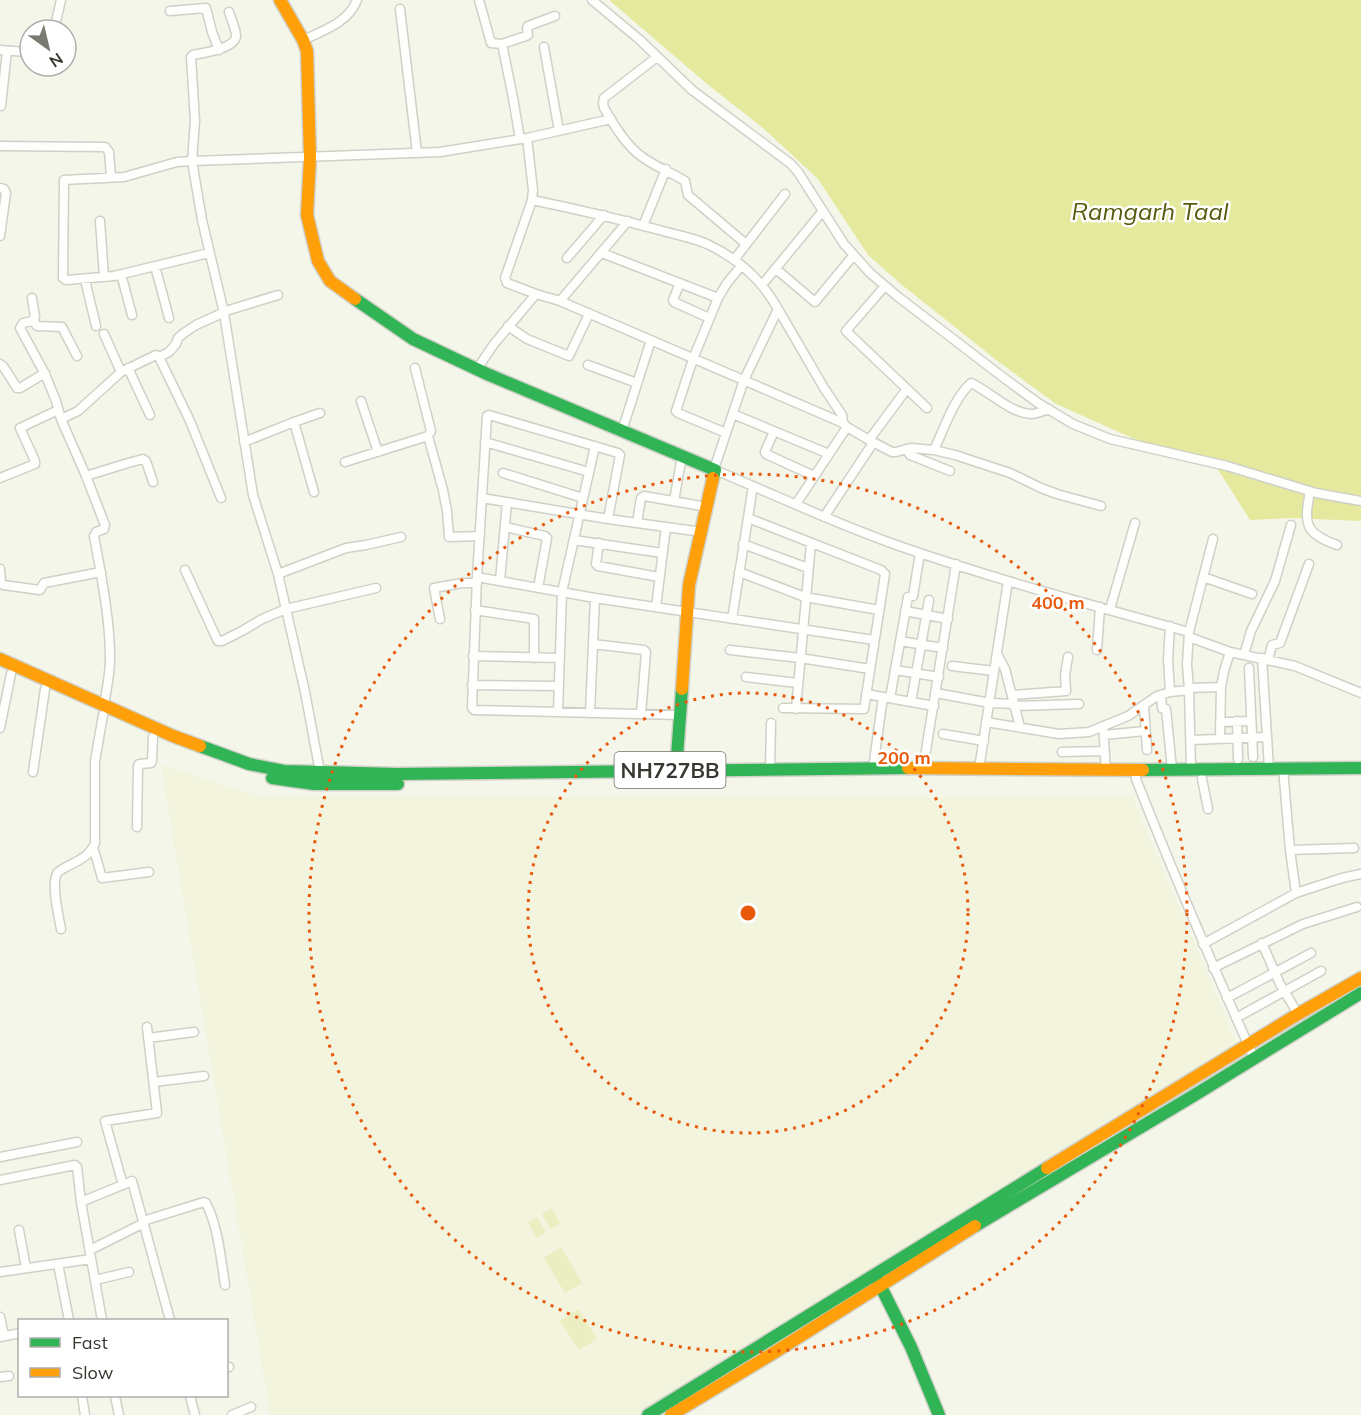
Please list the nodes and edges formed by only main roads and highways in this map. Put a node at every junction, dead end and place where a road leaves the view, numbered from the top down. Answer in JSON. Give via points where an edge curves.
{"nodes":[{"id":1,"x":280,"y":0,"type":"edge"},
{"id":2,"x":0,"y":659,"type":"edge"},
{"id":3,"x":6,"y":672,"type":"edge"},
{"id":4,"x":103,"y":710,"type":"junction"},
{"id":5,"x":1361,"y":768,"type":"edge"},
{"id":6,"x":676,"y":770,"type":"junction"},
{"id":7,"x":1284,"y":773,"type":"junction"},
{"id":8,"x":1136,"y":775,"type":"junction"},
{"id":9,"x":1361,"y":778,"type":"edge"},
{"id":10,"x":1361,"y":978,"type":"edge"},
{"id":11,"x":1361,"y":993,"type":"edge"},
{"id":12,"x":878,"y":1279,"type":"junction"},
{"id":13,"x":648,"y":1415,"type":"edge"},
{"id":14,"x":671,"y":1415,"type":"edge"},
{"id":15,"x":939,"y":1415,"type":"edge"}],
"edges":[{"from":1,"to":6,"type":"main road","via":[[307,51],[310,158],[306,215],[318,261],[330,281],[413,339],[714,470],[690,585]]},
{"from":2,"to":4,"type":"main road","number":"NH727BB"},
{"from":3,"to":4,"type":"main road","number":"NH727BB"},
{"from":4,"to":6,"type":"main road","number":"NH727BB","via":[[227,757],[284,771],[397,774]]},
{"from":4,"to":8,"type":"main road","number":"NH727BB","via":[[153,737],[224,766],[282,781],[314,784]]},
{"from":5,"to":7,"type":"main road","number":"NH727BB"},
{"from":6,"to":8,"type":"main road","number":"NH727BB","via":[[1106,770]]},
{"from":7,"to":8,"type":"main road","number":"NH727BB","via":[[1202,779]]},
{"from":7,"to":8,"type":"main road","number":"NH727BB","via":[[1269,768],[1172,769]]},
{"from":7,"to":9,"type":"main road","number":"NH727BB"},
{"from":10,"to":12,"type":"main road"},
{"from":11,"to":12,"type":"main road"},
{"from":12,"to":13,"type":"main road"},
{"from":12,"to":14,"type":"main road","via":[[775,1352]]},
{"from":12,"to":15,"type":"main road"}]}
